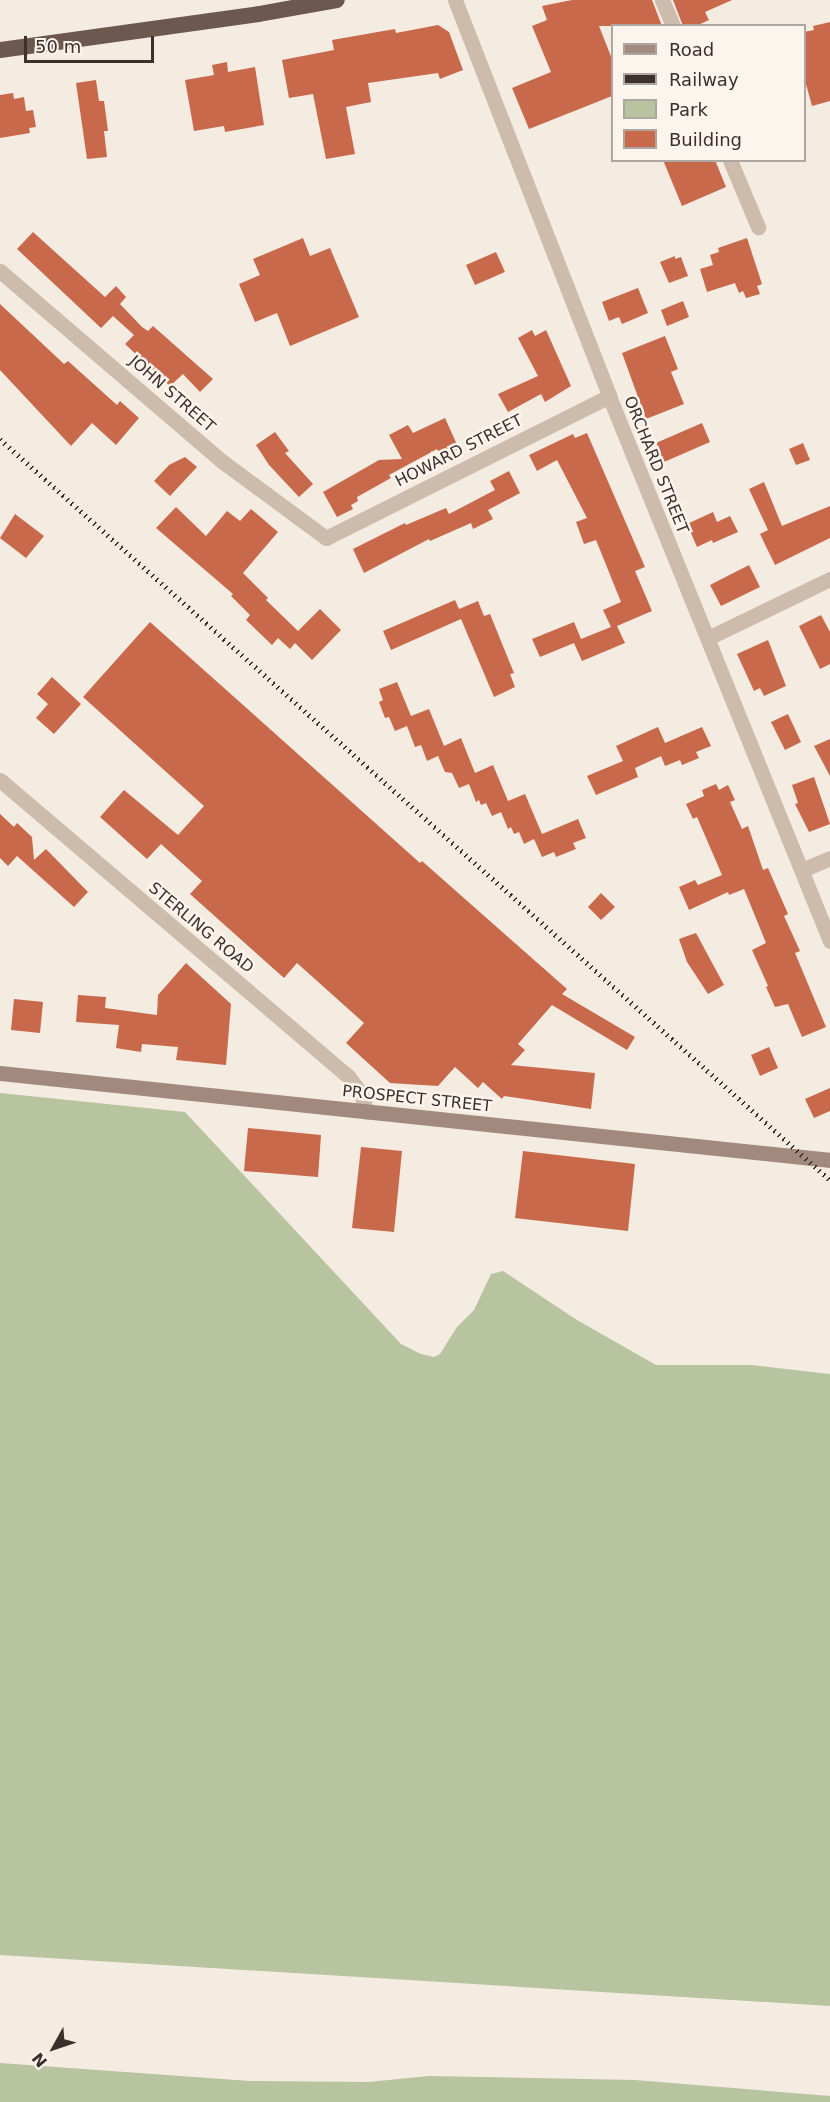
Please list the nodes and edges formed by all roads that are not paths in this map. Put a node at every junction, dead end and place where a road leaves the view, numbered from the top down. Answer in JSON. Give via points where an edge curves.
{"nodes":[{"id":1,"x":336,"y":0,"type":"edge"},
{"id":2,"x":455,"y":0,"type":"edge"},
{"id":3,"x":662,"y":0,"type":"edge"},
{"id":4,"x":672,"y":24,"type":"edge"},
{"id":5,"x":0,"y":50,"type":"edge"},
{"id":6,"x":731,"y":162,"type":"edge"},
{"id":7,"x":758,"y":227,"type":"dead end"},
{"id":8,"x":0,"y":271,"type":"edge"},
{"id":9,"x":609,"y":396,"type":"junction"},
{"id":10,"x":326,"y":538,"type":"joint"},
{"id":11,"x":830,"y":579,"type":"edge"},
{"id":12,"x":708,"y":638,"type":"junction"},
{"id":13,"x":0,"y":780,"type":"edge"},
{"id":14,"x":830,"y":858,"type":"edge"},
{"id":15,"x":802,"y":870,"type":"junction"},
{"id":16,"x":830,"y":941,"type":"edge"},
{"id":17,"x":0,"y":1073,"type":"edge"},
{"id":18,"x":367,"y":1112,"type":"junction"},
{"id":19,"x":830,"y":1160,"type":"edge"}],
"edges":[{"from":1,"to":5,"type":"highway"},
{"from":2,"to":9,"type":"street","name":"ORCHARD STREET"},
{"from":3,"to":4,"type":"street"},
{"from":6,"to":7,"type":"street"},
{"from":8,"to":10,"type":"street","name":"JOHN STREET","via":[[223,462]]},
{"from":9,"to":10,"type":"street","name":"HOWARD STREET"},
{"from":9,"to":12,"type":"street","name":"ORCHARD STREET"},
{"from":11,"to":12,"type":"street"},
{"from":12,"to":15,"type":"street","name":"ORCHARD STREET"},
{"from":13,"to":18,"type":"street","name":"STERLING ROAD","via":[[348,1076],[360,1092]]},
{"from":14,"to":15,"type":"street"},
{"from":15,"to":16,"type":"street","name":"ORCHARD STREET"},
{"from":17,"to":18,"type":"main road","name":"PROSPECT STREET"},
{"from":18,"to":19,"type":"main road","name":"PROSPECT STREET"}]}
